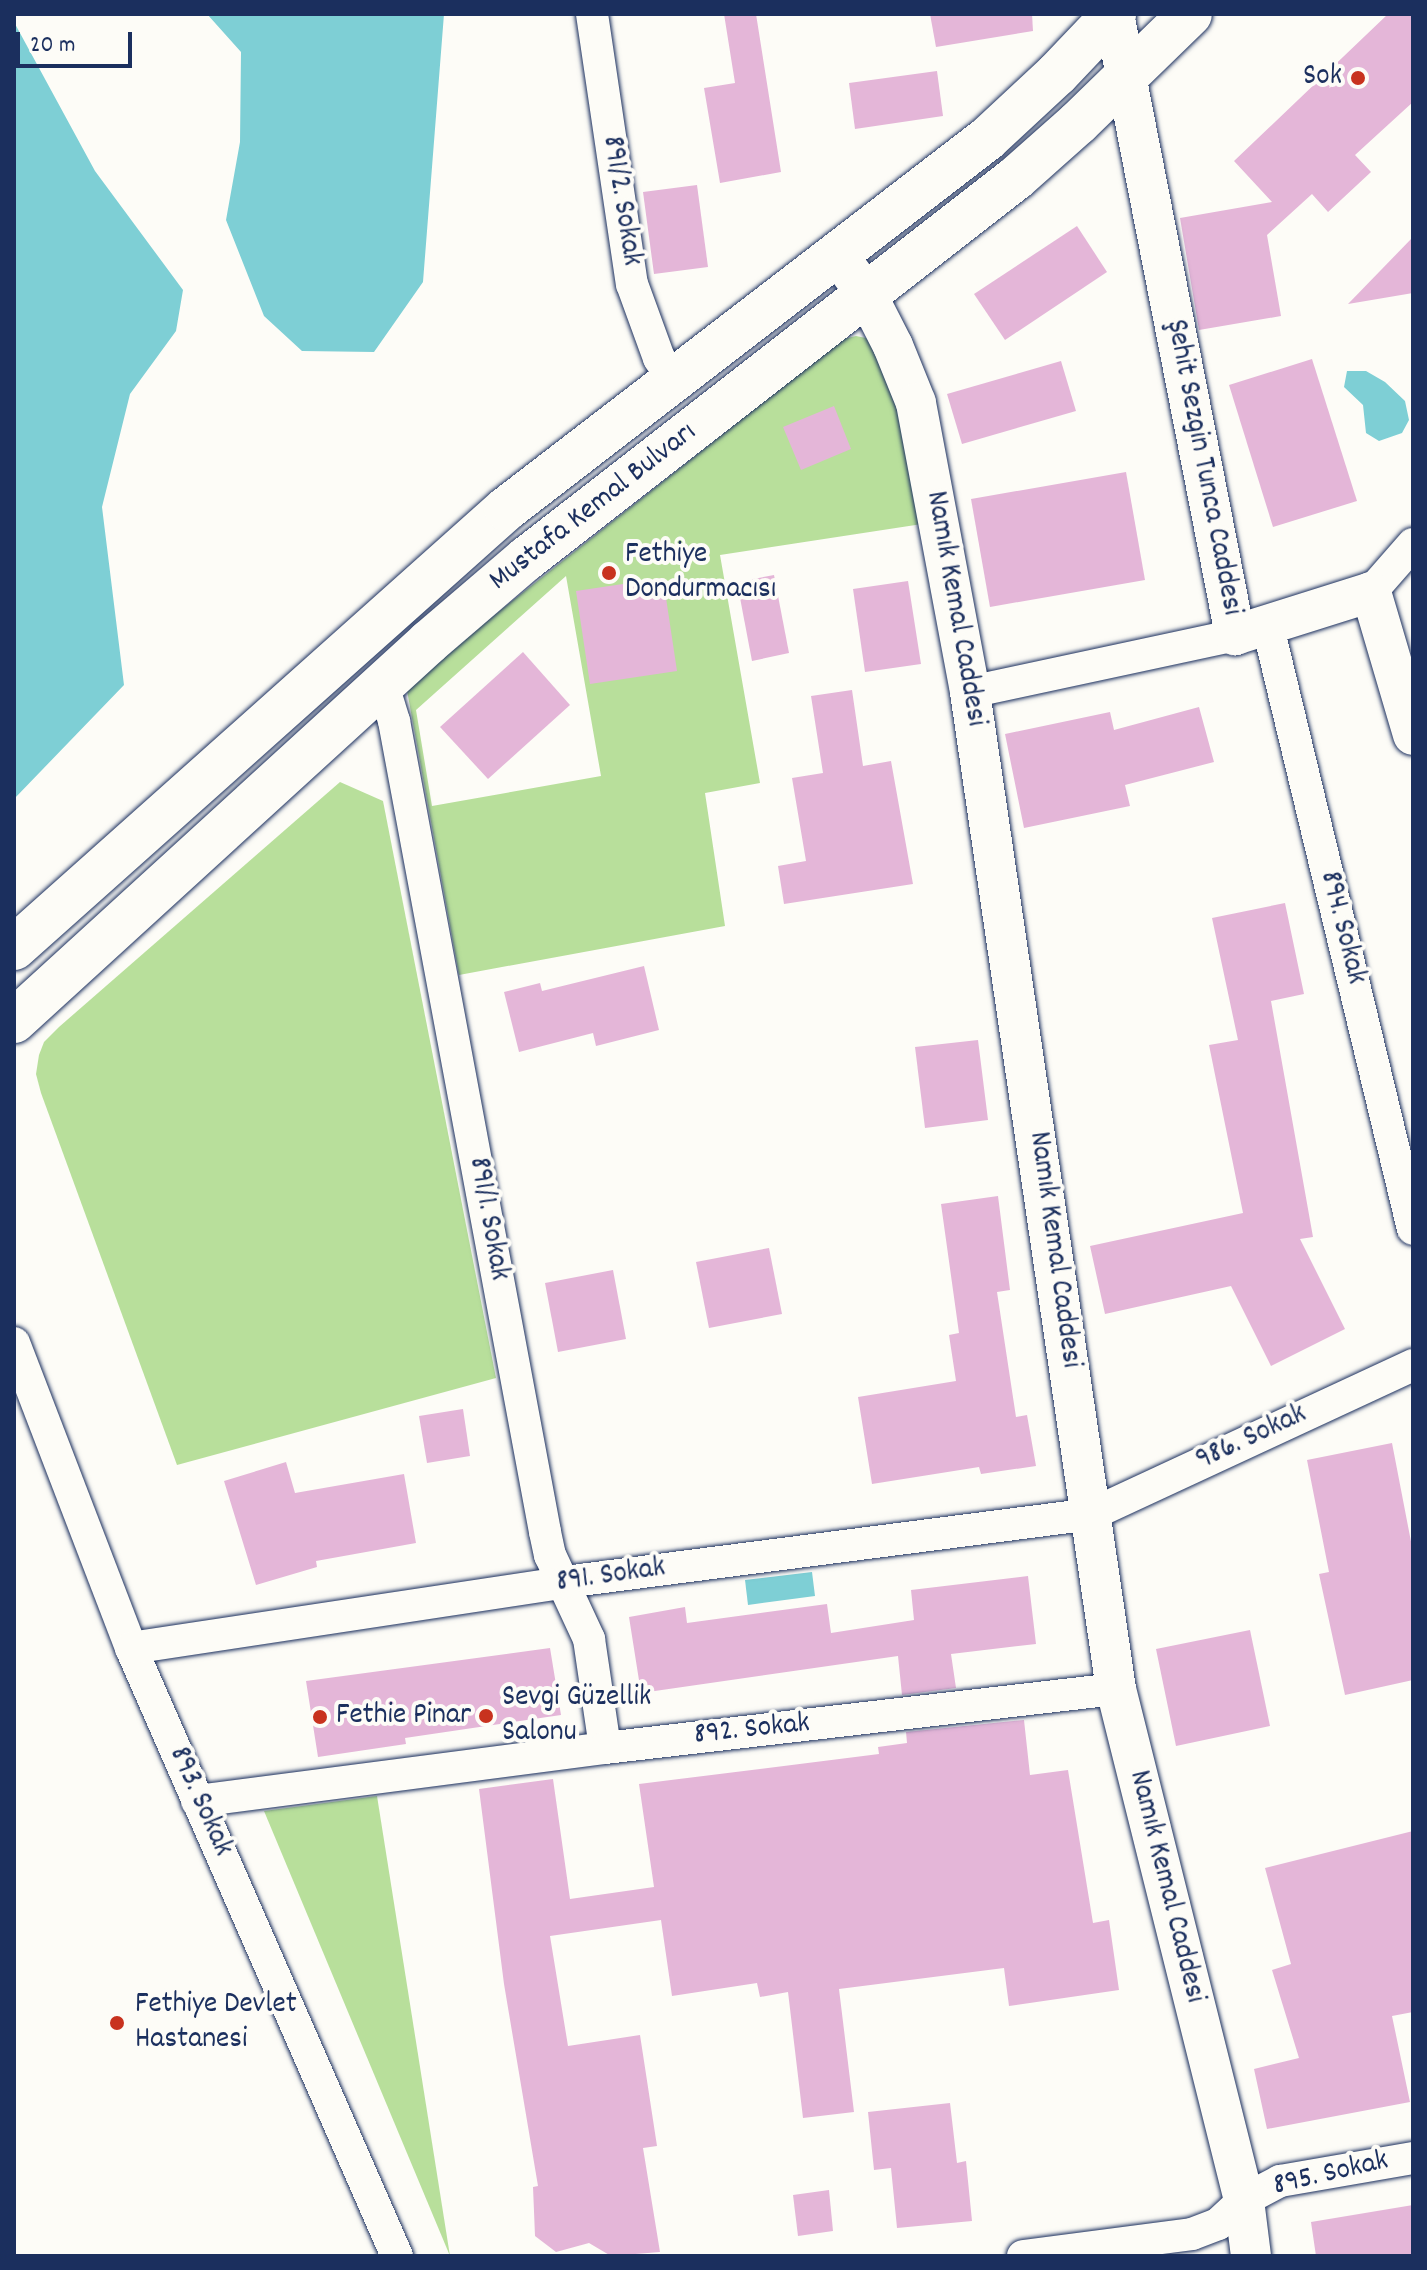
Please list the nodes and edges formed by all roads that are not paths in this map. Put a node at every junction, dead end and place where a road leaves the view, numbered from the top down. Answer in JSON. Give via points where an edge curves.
{"nodes":[{"id":1,"x":592,"y":14,"type":"edge"},
{"id":2,"x":1114,"y":14,"type":"edge"},
{"id":3,"x":1190,"y":14,"type":"edge"},
{"id":4,"x":1124,"y":79,"type":"junction"},
{"id":5,"x":837,"y":254,"type":"junction"},
{"id":6,"x":867,"y":295,"type":"junction"},
{"id":7,"x":673,"y":380,"type":"junction"},
{"id":8,"x":1413,"y":544,"type":"edge"},
{"id":9,"x":1371,"y":592,"type":"junction"},
{"id":10,"x":1251,"y":631,"type":"junction"},
{"id":11,"x":383,"y":685,"type":"junction"},
{"id":12,"x":970,"y":692,"type":"junction"},
{"id":13,"x":1413,"y":735,"type":"edge"},
{"id":14,"x":14,"y":948,"type":"edge"},
{"id":15,"x":14,"y":1021,"type":"edge"},
{"id":16,"x":1413,"y":1229,"type":"edge"},
{"id":17,"x":14,"y":1343,"type":"edge"},
{"id":18,"x":1413,"y":1365,"type":"edge"},
{"id":19,"x":1092,"y":1514,"type":"junction"},
{"id":20,"x":565,"y":1582,"type":"junction"},
{"id":21,"x":131,"y":1648,"type":"junction"},
{"id":22,"x":1116,"y":1689,"type":"junction"},
{"id":23,"x":605,"y":1748,"type":"junction"},
{"id":24,"x":197,"y":1801,"type":"junction"},
{"id":25,"x":1413,"y":2158,"type":"edge"},
{"id":26,"x":1244,"y":2200,"type":"junction"},
{"id":27,"x":397,"y":2256,"type":"edge"},
{"id":28,"x":1023,"y":2256,"type":"edge"},
{"id":29,"x":1251,"y":2256,"type":"edge"}],
"edges":[{"from":1,"to":7,"type":"street","name":"891/2. Sokak","via":[[632,284],[659,358]]},
{"from":2,"to":4,"type":"street","name":"Şehit Sezgin Tunca Caddesi"},
{"from":2,"to":5,"type":"main road","name":"Mustafa Kemal Bulvarı","via":[[987,139]]},
{"from":3,"to":4,"type":"main road","name":"Mustafa Kemal Bulvarı"},
{"from":4,"to":6,"type":"main road","name":"Mustafa Kemal Bulvarı","via":[[1016,178]]},
{"from":4,"to":10,"type":"street","name":"Şehit Sezgin Tunca Caddesi"},
{"from":5,"to":6,"type":"street","name":"Namık Kemal Caddesi"},
{"from":5,"to":7,"type":"main road","name":"Mustafa Kemal Bulvarı"},
{"from":6,"to":11,"type":"main road","name":"Mustafa Kemal Bulvarı","via":[[526,559]]},
{"from":6,"to":12,"type":"street","name":"Namık Kemal Caddesi","via":[[916,403]]},
{"from":7,"to":14,"type":"main road","name":"Mustafa Kemal Bulvarı","via":[[475,535]]},
{"from":8,"to":9,"type":"street"},
{"from":9,"to":10,"type":"street","name":"Şehit Sezgin Tunca Caddesi"},
{"from":9,"to":13,"type":"street"},
{"from":10,"to":12,"type":"street"},
{"from":10,"to":16,"type":"street","name":"894. Sokak"},
{"from":11,"to":15,"type":"main road","name":"Mustafa Kemal Bulvarı"},
{"from":11,"to":20,"type":"street","name":"891/1. Sokak","via":[[397,736],[545,1532]]},
{"from":12,"to":19,"type":"street","name":"Namık Kemal Caddesi"},
{"from":17,"to":21,"type":"street","name":"893. Sokak"},
{"from":18,"to":19,"type":"street","name":"986. Sokak"},
{"from":19,"to":20,"type":"street","name":"891. Sokak"},
{"from":19,"to":22,"type":"street","name":"Namık Kemal Caddesi"},
{"from":20,"to":21,"type":"street","name":"891. Sokak"},
{"from":20,"to":23,"type":"street","name":"891/1. Sokak","via":[[589,1639]]},
{"from":21,"to":24,"type":"street","name":"893. Sokak"},
{"from":22,"to":23,"type":"street","name":"892. Sokak"},
{"from":22,"to":26,"type":"street","name":"Namık Kemal Caddesi"},
{"from":23,"to":24,"type":"street","name":"892. Sokak"},
{"from":24,"to":27,"type":"street","name":"893. Sokak"},
{"from":25,"to":26,"type":"street","name":"895. Sokak","via":[[1280,2181]]},
{"from":26,"to":28,"type":"street","name":"895. Sokak","via":[[1218,2224],[1192,2234]]},
{"from":26,"to":29,"type":"street","name":"Namık Kemal Caddesi"}]}
